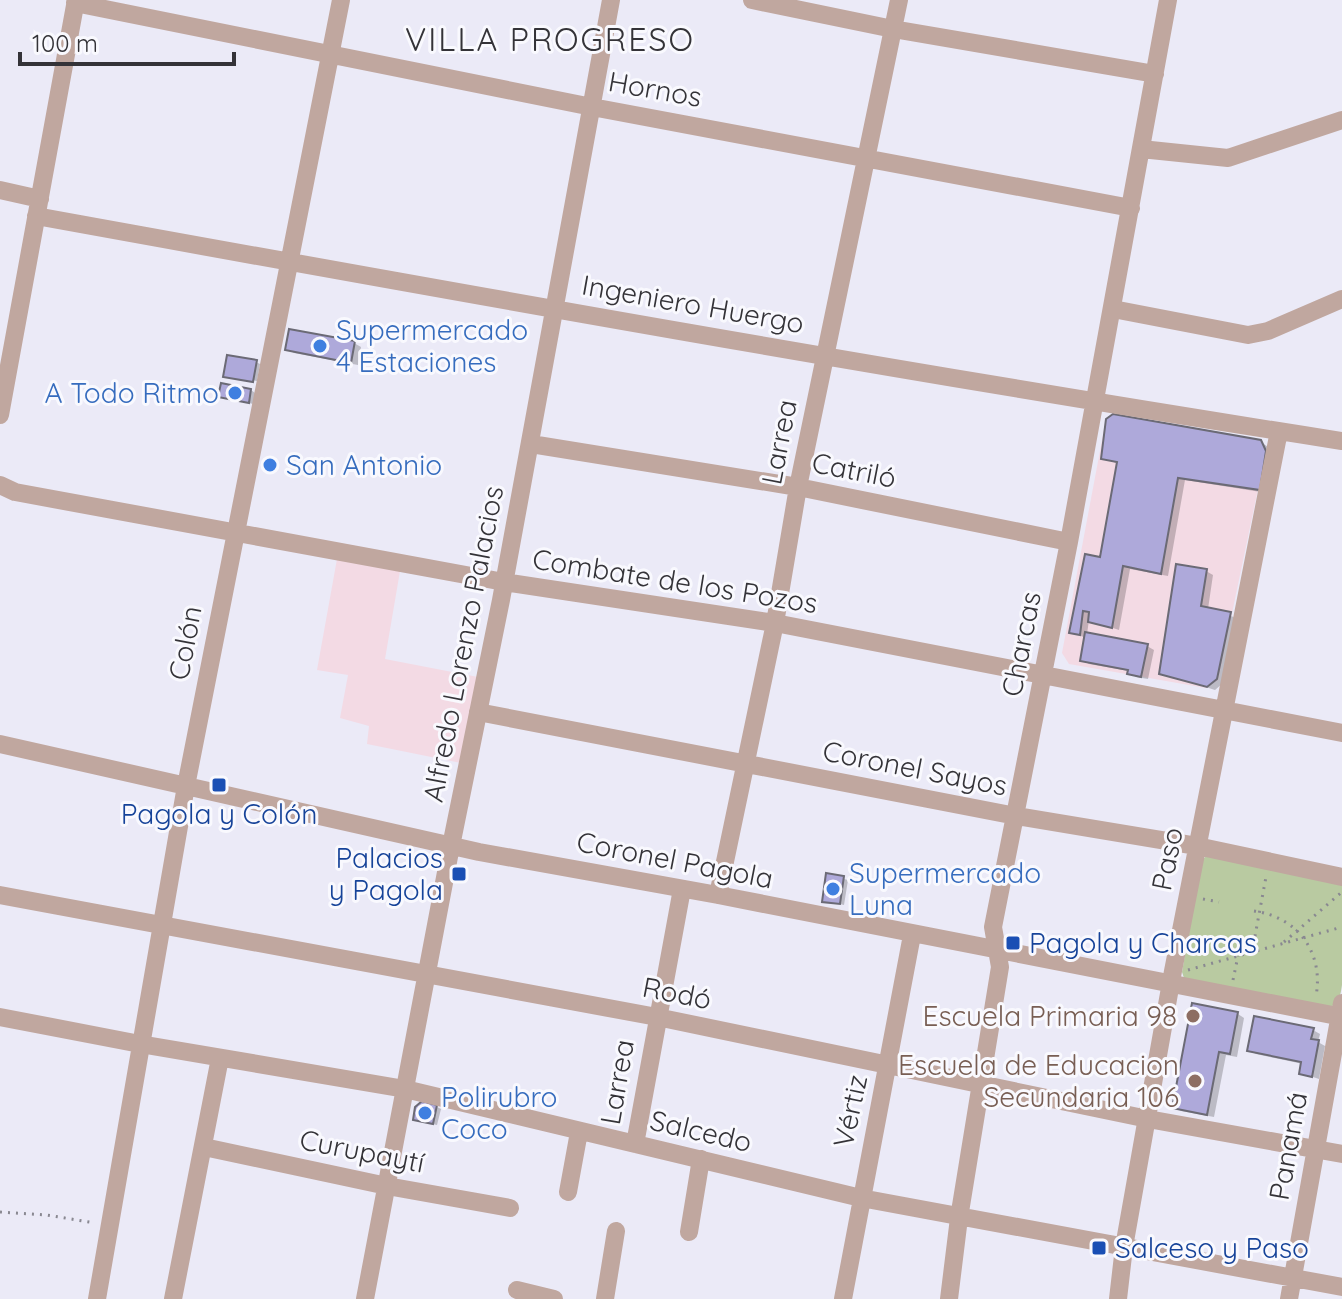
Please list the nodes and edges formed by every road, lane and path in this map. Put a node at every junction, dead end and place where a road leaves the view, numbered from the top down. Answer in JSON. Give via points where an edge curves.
{"nodes":[{"id":1,"x":341,"y":0,"type":"edge"},
{"id":2,"x":611,"y":0,"type":"edge"},
{"id":3,"x":752,"y":0,"type":"edge"},
{"id":4,"x":899,"y":0,"type":"edge"},
{"id":5,"x":1168,"y":0,"type":"edge"},
{"id":6,"x":76,"y":2,"type":"edge"},
{"id":7,"x":893,"y":29,"type":"junction"},
{"id":8,"x":331,"y":54,"type":"junction"},
{"id":9,"x":1155,"y":74,"type":"junction"},
{"id":10,"x":592,"y":107,"type":"junction"},
{"id":11,"x":1342,"y":120,"type":"edge"},
{"id":12,"x":1141,"y":149,"type":"junction"},
{"id":13,"x":867,"y":157,"type":"junction"},
{"id":14,"x":0,"y":190,"type":"edge"},
{"id":15,"x":38,"y":207,"type":"junction"},
{"id":16,"x":1131,"y":208,"type":"junction"},
{"id":17,"x":290,"y":262,"type":"junction"},
{"id":18,"x":1342,"y":299,"type":"edge"},
{"id":19,"x":553,"y":309,"type":"junction"},
{"id":20,"x":1113,"y":309,"type":"junction"},
{"id":21,"x":826,"y":355,"type":"junction"},
{"id":22,"x":1096,"y":403,"type":"junction"},
{"id":23,"x":0,"y":415,"type":"edge"},
{"id":24,"x":1279,"y":431,"type":"junction"},
{"id":25,"x":1342,"y":441,"type":"edge"},
{"id":26,"x":531,"y":444,"type":"junction"},
{"id":27,"x":0,"y":485,"type":"edge"},
{"id":28,"x":798,"y":487,"type":"junction"},
{"id":29,"x":236,"y":532,"type":"junction"},
{"id":30,"x":1069,"y":542,"type":"junction"},
{"id":31,"x":504,"y":582,"type":"junction"},
{"id":32,"x":775,"y":623,"type":"junction"},
{"id":33,"x":1044,"y":676,"type":"junction"},
{"id":34,"x":1225,"y":709,"type":"junction"},
{"id":35,"x":478,"y":712,"type":"junction"},
{"id":36,"x":1342,"y":733,"type":"edge"},
{"id":37,"x":0,"y":744,"type":"edge"},
{"id":38,"x":744,"y":765,"type":"junction"},
{"id":39,"x":186,"y":786,"type":"junction"},
{"id":40,"x":1016,"y":816,"type":"junction"},
{"id":41,"x":451,"y":846,"type":"junction"},
{"id":42,"x":1197,"y":846,"type":"junction"},
{"id":43,"x":1268,"y":866,"type":"dead end"},
{"id":44,"x":1342,"y":877,"type":"edge"},
{"id":45,"x":682,"y":889,"type":"junction"},
{"id":46,"x":1342,"y":892,"type":"edge"},
{"id":47,"x":0,"y":895,"type":"edge"},
{"id":48,"x":718,"y":895,"type":"junction"},
{"id":49,"x":1195,"y":897,"type":"dead end"},
{"id":50,"x":1219,"y":902,"type":"dead end"},
{"id":51,"x":1257,"y":912,"type":"junction"},
{"id":52,"x":161,"y":924,"type":"junction"},
{"id":53,"x":1342,"y":927,"type":"edge"},
{"id":54,"x":1297,"y":930,"type":"junction"},
{"id":55,"x":912,"y":935,"type":"junction"},
{"id":56,"x":1303,"y":938,"type":"junction"},
{"id":57,"x":1281,"y":944,"type":"junction"},
{"id":58,"x":997,"y":949,"type":"junction"},
{"id":59,"x":1252,"y":952,"type":"junction"},
{"id":60,"x":1238,"y":956,"type":"junction"},
{"id":61,"x":427,"y":975,"type":"junction"},
{"id":62,"x":1176,"y":978,"type":"junction"},
{"id":63,"x":1231,"y":990,"type":"dead end"},
{"id":64,"x":1314,"y":1007,"type":"dead end"},
{"id":65,"x":1341,"y":1012,"type":"edge"},
{"id":66,"x":0,"y":1017,"type":"edge"},
{"id":67,"x":657,"y":1017,"type":"junction"},
{"id":68,"x":140,"y":1044,"type":"junction"},
{"id":69,"x":220,"y":1058,"type":"junction"},
{"id":70,"x":888,"y":1064,"type":"junction"},
{"id":71,"x":981,"y":1082,"type":"junction"},
{"id":72,"x":405,"y":1089,"type":"junction"},
{"id":73,"x":1148,"y":1119,"type":"junction"},
{"id":74,"x":579,"y":1132,"type":"junction"},
{"id":75,"x":635,"y":1144,"type":"junction"},
{"id":76,"x":204,"y":1147,"type":"junction"},
{"id":77,"x":1316,"y":1150,"type":"junction"},
{"id":78,"x":1342,"y":1154,"type":"edge"},
{"id":79,"x":701,"y":1159,"type":"junction"},
{"id":80,"x":387,"y":1186,"type":"junction"},
{"id":81,"x":568,"y":1192,"type":"dead end"},
{"id":82,"x":861,"y":1198,"type":"junction"},
{"id":83,"x":510,"y":1208,"type":"dead end"},
{"id":84,"x":0,"y":1212,"type":"edge"},
{"id":85,"x":959,"y":1218,"type":"junction"},
{"id":86,"x":112,"y":1226,"type":"junction"},
{"id":87,"x":616,"y":1231,"type":"dead end"},
{"id":88,"x":689,"y":1232,"type":"dead end"},
{"id":89,"x":1124,"y":1247,"type":"junction"},
{"id":90,"x":1291,"y":1279,"type":"junction"},
{"id":91,"x":1342,"y":1287,"type":"edge"},
{"id":92,"x":517,"y":1290,"type":"dead end"},
{"id":93,"x":97,"y":1299,"type":"edge"},
{"id":94,"x":173,"y":1299,"type":"edge"},
{"id":95,"x":365,"y":1299,"type":"edge"},
{"id":96,"x":552,"y":1299,"type":"edge"},
{"id":97,"x":605,"y":1299,"type":"edge"},
{"id":98,"x":843,"y":1299,"type":"edge"},
{"id":99,"x":949,"y":1299,"type":"edge"},
{"id":100,"x":1118,"y":1299,"type":"edge"},
{"id":101,"x":1289,"y":1299,"type":"edge"}],
"edges":[{"from":1,"to":8,"type":"street","name":"Colón"},
{"from":2,"to":10,"type":"street","name":"Alfredo Lorenzo Palacios"},
{"from":3,"to":7,"type":"street"},
{"from":4,"to":7,"type":"street","name":"Larrea"},
{"from":5,"to":9,"type":"street","name":"Charcas"},
{"from":6,"to":8,"type":"street","name":"Hornos"},
{"from":6,"to":15,"type":"street"},
{"from":7,"to":9,"type":"street"},
{"from":7,"to":13,"type":"street","name":"Larrea"},
{"from":8,"to":10,"type":"street","name":"Hornos"},
{"from":8,"to":17,"type":"street","name":"Colón"},
{"from":9,"to":12,"type":"street","name":"Charcas"},
{"from":10,"to":13,"type":"street","name":"Hornos"},
{"from":10,"to":19,"type":"street","name":"Alfredo Lorenzo Palacios"},
{"from":11,"to":12,"type":"street","via":[[1228,158]]},
{"from":12,"to":16,"type":"street","name":"Charcas"},
{"from":13,"to":16,"type":"street","name":"Hornos"},
{"from":13,"to":21,"type":"street","name":"Larrea"},
{"from":14,"to":15,"type":"street","name":"Ingeniero Huergo"},
{"from":15,"to":17,"type":"street","name":"Ingeniero Huergo"},
{"from":15,"to":23,"type":"street"},
{"from":16,"to":20,"type":"street","name":"Charcas"},
{"from":17,"to":19,"type":"street","name":"Ingeniero Huergo"},
{"from":17,"to":29,"type":"street","name":"Colón"},
{"from":18,"to":20,"type":"street","via":[[1248,335]]},
{"from":19,"to":21,"type":"street","name":"Ingeniero Huergo"},
{"from":19,"to":26,"type":"street","name":"Alfredo Lorenzo Palacios"},
{"from":20,"to":22,"type":"street","name":"Charcas"},
{"from":21,"to":22,"type":"street","name":"Ingeniero Huergo"},
{"from":21,"to":28,"type":"street","name":"Larrea"},
{"from":22,"to":24,"type":"street","name":"Ingeniero Huergo"},
{"from":22,"to":30,"type":"street","name":"Charcas"},
{"from":24,"to":25,"type":"street","name":"Ingeniero Huergo"},
{"from":24,"to":34,"type":"street","name":"Paso"},
{"from":26,"to":28,"type":"street","name":"Catriló"},
{"from":26,"to":31,"type":"street","name":"Alfredo Lorenzo Palacios"},
{"from":27,"to":29,"type":"street","name":"Combate de los Pozos"},
{"from":28,"to":30,"type":"street","name":"Catriló"},
{"from":28,"to":32,"type":"street","name":"Larrea"},
{"from":29,"to":31,"type":"street","name":"Combate de los Pozos"},
{"from":29,"to":39,"type":"street","name":"Colón"},
{"from":30,"to":33,"type":"street","name":"Charcas"},
{"from":31,"to":32,"type":"street","name":"Combate de los Pozos"},
{"from":31,"to":35,"type":"street","name":"Alfredo Lorenzo Palacios"},
{"from":32,"to":33,"type":"street","name":"Combate de los Pozos"},
{"from":32,"to":38,"type":"street","name":"Larrea"},
{"from":33,"to":34,"type":"street","name":"Combate de los Pozos"},
{"from":33,"to":40,"type":"street","name":"Charcas"},
{"from":34,"to":36,"type":"street","name":"Combate de los Pozos"},
{"from":34,"to":42,"type":"street","name":"Paso"},
{"from":35,"to":38,"type":"street","name":"Coronel Sayos"},
{"from":35,"to":41,"type":"street","name":"Alfredo Lorenzo Palacios"},
{"from":37,"to":39,"type":"street","name":"Coronel Pagola"},
{"from":38,"to":40,"type":"street","name":"Coronel Sayos"},
{"from":38,"to":48,"type":"street","name":"Larrea"},
{"from":39,"to":41,"type":"street","name":"Coronel Pagola"},
{"from":39,"to":52,"type":"street","name":"Colón"},
{"from":40,"to":42,"type":"street","name":"Coronel Sayos"},
{"from":40,"to":58,"type":"street","name":"Charcas","via":[[993,927]]},
{"from":41,"to":45,"type":"street","name":"Coronel Pagola"},
{"from":41,"to":61,"type":"street","name":"Alfredo Lorenzo Palacios"},
{"from":42,"to":44,"type":"street","name":"Coronel Sayos"},
{"from":42,"to":62,"type":"street","name":"Paso"},
{"from":43,"to":51,"type":"path"},
{"from":45,"to":48,"type":"street","name":"Coronel Pagola"},
{"from":45,"to":67,"type":"street","name":"Larrea"},
{"from":46,"to":54,"type":"path"},
{"from":47,"to":52,"type":"street","name":"Rodó"},
{"from":48,"to":55,"type":"street","name":"Coronel Pagola"},
{"from":49,"to":50,"type":"path"},
{"from":51,"to":54,"type":"path"},
{"from":51,"to":59,"type":"path"},
{"from":52,"to":61,"type":"street","name":"Rodó"},
{"from":52,"to":68,"type":"street","name":"Colón"},
{"from":53,"to":56,"type":"path"},
{"from":54,"to":56,"type":"path"},
{"from":54,"to":57,"type":"path"},
{"from":55,"to":58,"type":"street","name":"Coronel Pagola"},
{"from":55,"to":70,"type":"street","name":"Vértiz"},
{"from":56,"to":57,"type":"path"},
{"from":56,"to":64,"type":"path","via":[[1317,968]]},
{"from":57,"to":59,"type":"path"},
{"from":58,"to":62,"type":"street","name":"Coronel Pagola"},
{"from":58,"to":71,"type":"street","name":"Charcas","via":[[1000,967]]},
{"from":59,"to":60,"type":"path"},
{"from":60,"to":62,"type":"path"},
{"from":60,"to":63,"type":"path"},
{"from":61,"to":67,"type":"street","name":"Rodó"},
{"from":61,"to":72,"type":"street","name":"Alfredo Lorenzo Palacios"},
{"from":62,"to":65,"type":"street","name":"Coronel Pagola"},
{"from":62,"to":73,"type":"street","name":"Paso"},
{"from":65,"to":77,"type":"street","name":"Panamá"},
{"from":66,"to":68,"type":"street","name":"Salcedo"},
{"from":67,"to":70,"type":"street","name":"Rodó"},
{"from":67,"to":75,"type":"street","name":"Larrea"},
{"from":68,"to":69,"type":"street","name":"Salcedo"},
{"from":68,"to":86,"type":"street","name":"Colón"},
{"from":69,"to":72,"type":"street","name":"Salcedo"},
{"from":69,"to":76,"type":"street"},
{"from":70,"to":71,"type":"street","name":"Rodó"},
{"from":70,"to":82,"type":"street","name":"Vértiz"},
{"from":71,"to":73,"type":"street","name":"Rodó"},
{"from":71,"to":85,"type":"street","name":"Charcas"},
{"from":72,"to":74,"type":"street","name":"Salcedo"},
{"from":72,"to":80,"type":"street","name":"Alfredo Lorenzo Palacios"},
{"from":73,"to":77,"type":"street","name":"Rodó"},
{"from":73,"to":89,"type":"street","name":"Paso"},
{"from":74,"to":75,"type":"street","name":"Salcedo"},
{"from":74,"to":81,"type":"street"},
{"from":75,"to":79,"type":"street","name":"Salcedo"},
{"from":76,"to":80,"type":"street","name":"Curupaytí"},
{"from":76,"to":94,"type":"street"},
{"from":77,"to":78,"type":"street","name":"Rodó"},
{"from":77,"to":90,"type":"street","name":"Panamá"},
{"from":79,"to":82,"type":"street","name":"Salcedo"},
{"from":79,"to":88,"type":"street"},
{"from":80,"to":83,"type":"street","name":"Curupaytí"},
{"from":80,"to":95,"type":"street","name":"Alfredo Lorenzo Palacios"},
{"from":82,"to":85,"type":"street","name":"Salcedo"},
{"from":82,"to":98,"type":"street","name":"Vértiz"},
{"from":84,"to":86,"type":"path"},
{"from":85,"to":89,"type":"street","name":"Salcedo"},
{"from":85,"to":99,"type":"street","name":"Charcas"},
{"from":86,"to":93,"type":"street","name":"Colón"},
{"from":87,"to":97,"type":"street"},
{"from":89,"to":90,"type":"street","name":"Salcedo"},
{"from":89,"to":100,"type":"street","name":"Paso"},
{"from":90,"to":91,"type":"street","name":"Salcedo"},
{"from":90,"to":101,"type":"street","name":"Panamá"},
{"from":92,"to":96,"type":"street"}]}
